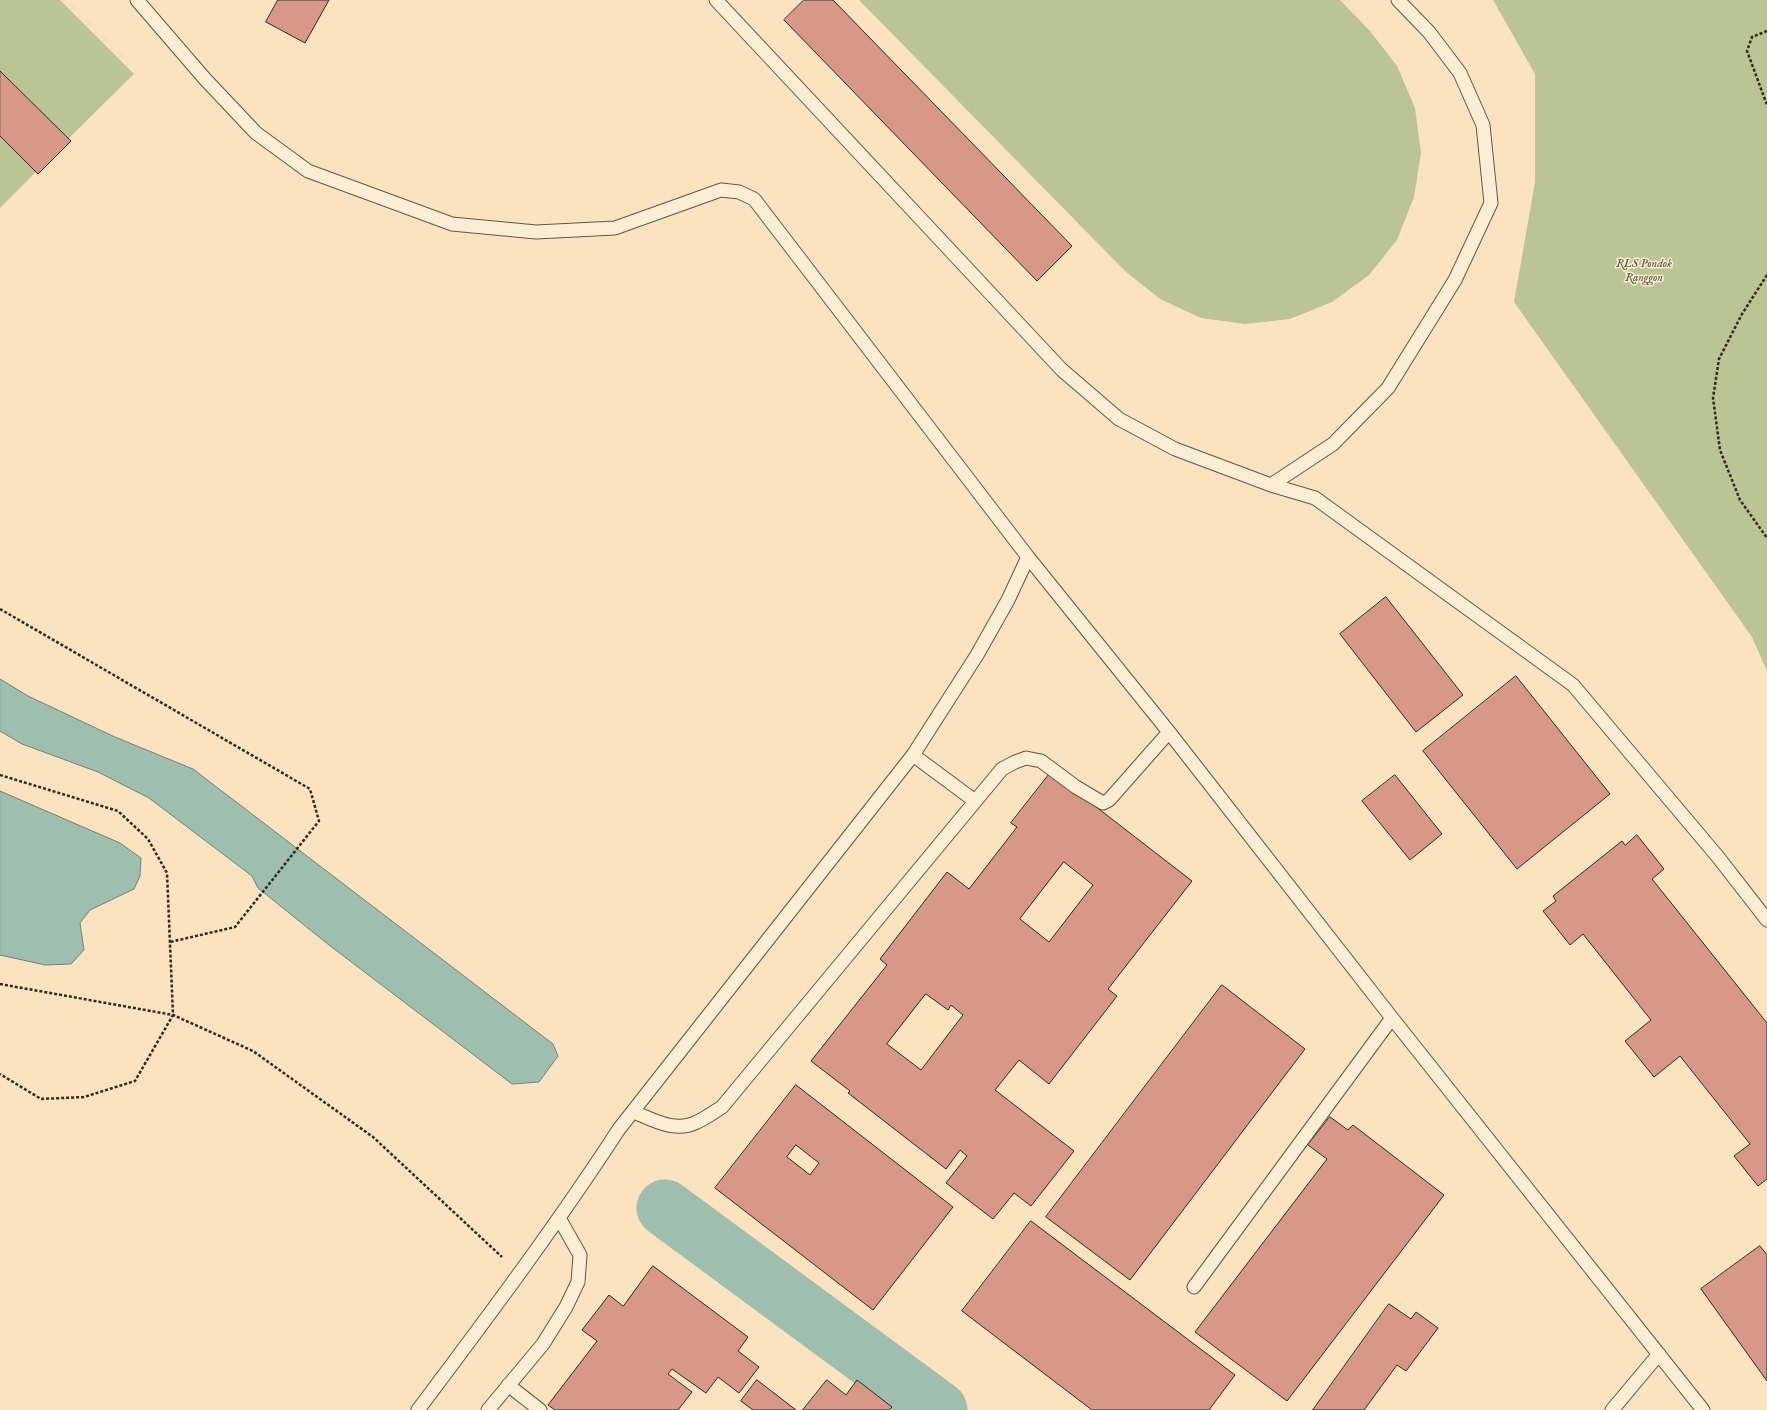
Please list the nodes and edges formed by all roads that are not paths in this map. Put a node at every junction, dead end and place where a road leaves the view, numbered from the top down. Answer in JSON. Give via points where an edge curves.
{"nodes":[{"id":1,"x":137,"y":0,"type":"edge"},
{"id":2,"x":716,"y":0,"type":"edge"},
{"id":3,"x":1398,"y":0,"type":"edge"},
{"id":4,"x":1271,"y":485,"type":"junction"},
{"id":5,"x":1028,"y":557,"type":"junction"},
{"id":6,"x":1168,"y":732,"type":"junction"},
{"id":7,"x":913,"y":755,"type":"junction"},
{"id":8,"x":976,"y":801,"type":"junction"},
{"id":9,"x":1767,"y":920,"type":"edge"},
{"id":10,"x":1392,"y":1018,"type":"junction"},
{"id":11,"x":634,"y":1112,"type":"junction"},
{"id":12,"x":559,"y":1218,"type":"junction"},
{"id":13,"x":1194,"y":1287,"type":"dead end"},
{"id":14,"x":1659,"y":1354,"type":"junction"},
{"id":15,"x":508,"y":1385,"type":"junction"},
{"id":16,"x":418,"y":1410,"type":"edge"},
{"id":17,"x":488,"y":1410,"type":"edge"},
{"id":18,"x":540,"y":1410,"type":"edge"},
{"id":19,"x":1612,"y":1410,"type":"edge"},
{"id":20,"x":1703,"y":1410,"type":"edge"}],
"edges":[{"from":1,"to":5,"type":"lane","via":[[205,79],[256,133],[308,171],[452,224],[536,232],[615,228],[722,190],[739,192],[754,199]]},
{"from":2,"to":4,"type":"lane","via":[[1068,375],[1119,419],[1175,449]]},
{"from":3,"to":4,"type":"lane","via":[[1429,32],[1460,73],[1483,124],[1491,203],[1456,280],[1388,388],[1333,444]]},
{"from":4,"to":9,"type":"lane","via":[[1315,498],[1573,685],[1718,857]]},
{"from":5,"to":6,"type":"lane"},
{"from":5,"to":7,"type":"lane","via":[[985,641]]},
{"from":6,"to":8,"type":"lane","via":[[1109,800],[1103,802],[1076,787],[1041,761],[1026,758],[1002,770]]},
{"from":6,"to":10,"type":"lane"},
{"from":7,"to":8,"type":"lane"},
{"from":7,"to":11,"type":"lane"},
{"from":8,"to":11,"type":"lane","via":[[722,1107],[696,1123],[679,1127],[662,1124]]},
{"from":10,"to":13,"type":"lane"},
{"from":10,"to":14,"type":"lane"},
{"from":11,"to":12,"type":"lane","via":[[618,1129]]},
{"from":12,"to":15,"type":"lane","via":[[580,1255],[578,1282],[546,1339]]},
{"from":12,"to":16,"type":"lane"},
{"from":14,"to":19,"type":"lane"},
{"from":14,"to":20,"type":"lane"},
{"from":15,"to":17,"type":"lane"},
{"from":15,"to":18,"type":"lane"}]}
